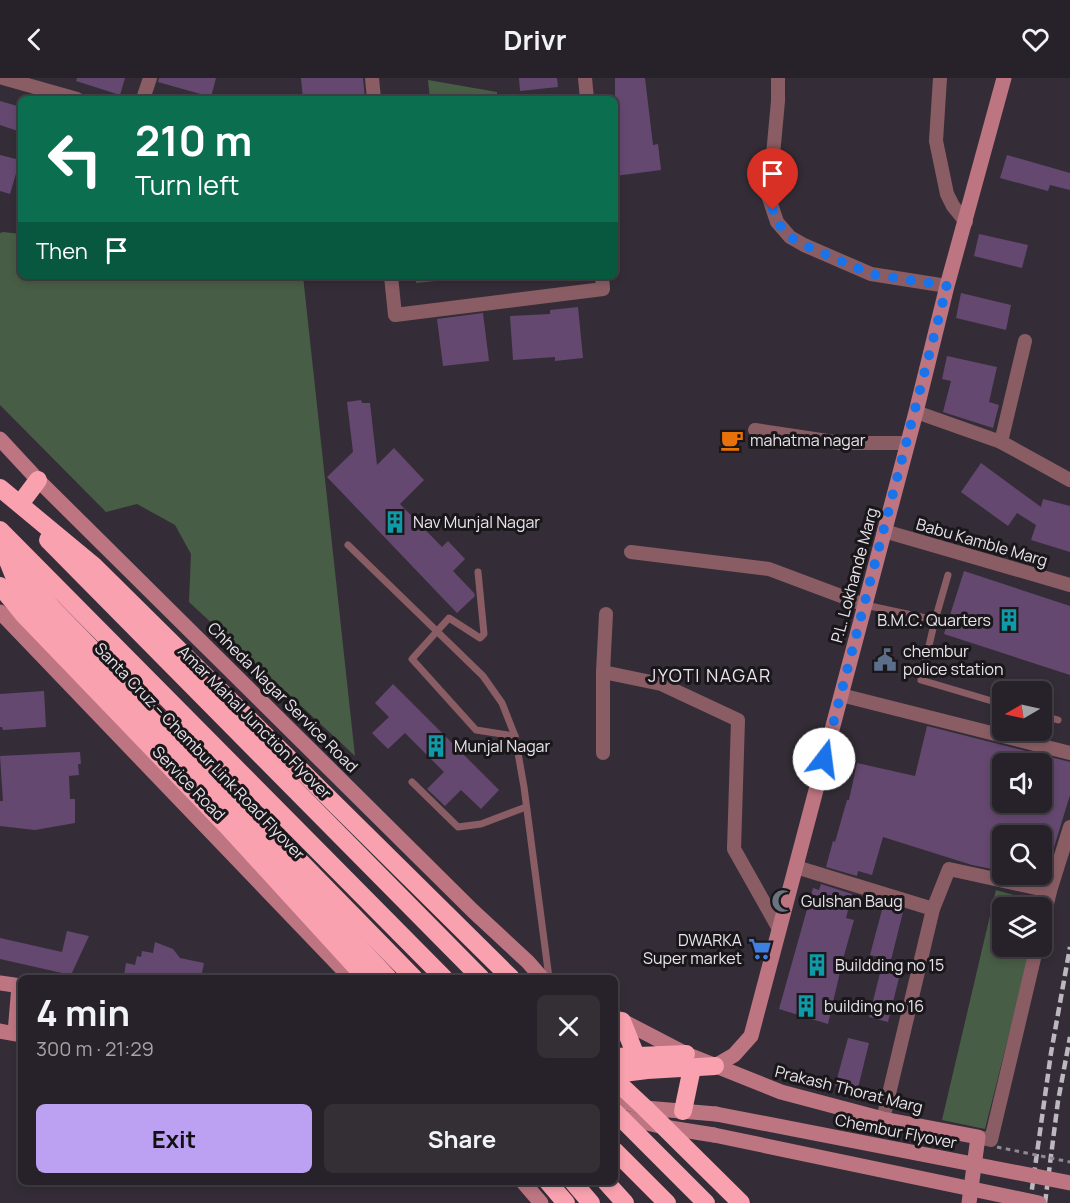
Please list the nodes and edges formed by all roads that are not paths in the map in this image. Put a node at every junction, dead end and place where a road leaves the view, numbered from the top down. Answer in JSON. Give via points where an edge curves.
{"nodes":[{"id":1,"x":3,"y":78,"type":"edge"},
{"id":2,"x":150,"y":78,"type":"edge"},
{"id":3,"x":372,"y":78,"type":"edge"},
{"id":4,"x":585,"y":78,"type":"edge"},
{"id":5,"x":778,"y":78,"type":"edge"},
{"id":6,"x":940,"y":78,"type":"edge"},
{"id":7,"x":1004,"y":78,"type":"edge"},
{"id":8,"x":66,"y":96,"type":"edge"},
{"id":9,"x":144,"y":96,"type":"edge"},
{"id":10,"x":374,"y":96,"type":"edge"},
{"id":11,"x":586,"y":96,"type":"edge"},
{"id":12,"x":966,"y":222,"type":"junction"},
{"id":13,"x":391,"y":279,"type":"edge"},
{"id":14,"x":602,"y":279,"type":"edge"},
{"id":15,"x":947,"y":286,"type":"junction"},
{"id":16,"x":1025,"y":341,"type":"dead end"},
{"id":17,"x":916,"y":412,"type":"junction"},
{"id":18,"x":755,"y":430,"type":"dead end"},
{"id":19,"x":0,"y":439,"type":"edge"},
{"id":20,"x":1001,"y":442,"type":"junction"},
{"id":21,"x":908,"y":443,"type":"junction"},
{"id":22,"x":38,"y":480,"type":"junction"},
{"id":23,"x":1070,"y":480,"type":"edge"},
{"id":24,"x":0,"y":488,"type":"edge"},
{"id":25,"x":0,"y":494,"type":"edge"},
{"id":26,"x":20,"y":504,"type":"junction"},
{"id":27,"x":0,"y":530,"type":"edge"},
{"id":28,"x":884,"y":531,"type":"junction"},
{"id":29,"x":0,"y":543,"type":"edge"},
{"id":30,"x":348,"y":545,"type":"dead end"},
{"id":31,"x":631,"y":552,"type":"dead end"},
{"id":32,"x":478,"y":572,"type":"dead end"},
{"id":33,"x":948,"y":575,"type":"dead end"},
{"id":34,"x":1070,"y":585,"type":"edge"},
{"id":35,"x":0,"y":586,"type":"edge"},
{"id":36,"x":864,"y":605,"type":"junction"},
{"id":37,"x":0,"y":612,"type":"edge"},
{"id":38,"x":606,"y":614,"type":"dead end"},
{"id":39,"x":934,"y":620,"type":"junction"},
{"id":40,"x":436,"y":631,"type":"junction"},
{"id":41,"x":603,"y":672,"type":"junction"},
{"id":42,"x":841,"y":695,"type":"junction"},
{"id":43,"x":992,"y":701,"type":"edge"},
{"id":44,"x":1052,"y":718,"type":"edge"},
{"id":45,"x":1058,"y":720,"type":"dead end"},
{"id":46,"x":514,"y":736,"type":"junction"},
{"id":47,"x":603,"y":753,"type":"dead end"},
{"id":48,"x":1070,"y":753,"type":"edge"},
{"id":49,"x":412,"y":782,"type":"dead end"},
{"id":50,"x":526,"y":807,"type":"junction"},
{"id":51,"x":1070,"y":827,"type":"edge"},
{"id":52,"x":796,"y":867,"type":"junction"},
{"id":53,"x":1050,"y":891,"type":"junction"},
{"id":54,"x":1049,"y":897,"type":"edge"},
{"id":55,"x":933,"y":909,"type":"junction"},
{"id":56,"x":779,"y":929,"type":"junction"},
{"id":57,"x":1034,"y":957,"type":"edge"},
{"id":58,"x":348,"y":975,"type":"edge"},
{"id":59,"x":363,"y":975,"type":"edge"},
{"id":60,"x":385,"y":975,"type":"edge"},
{"id":61,"x":411,"y":975,"type":"edge"},
{"id":62,"x":441,"y":975,"type":"edge"},
{"id":63,"x":479,"y":975,"type":"edge"},
{"id":64,"x":509,"y":975,"type":"edge"},
{"id":65,"x":539,"y":975,"type":"edge"},
{"id":66,"x":549,"y":975,"type":"edge"},
{"id":67,"x":0,"y":983,"type":"edge"},
{"id":68,"x":18,"y":986,"type":"edge"},
{"id":69,"x":18,"y":998,"type":"edge"},
{"id":70,"x":619,"y":1019,"type":"edge"},
{"id":71,"x":12,"y":1033,"type":"edge"},
{"id":72,"x":636,"y":1056,"type":"junction"},
{"id":73,"x":618,"y":1057,"type":"edge"},
{"id":74,"x":689,"y":1061,"type":"junction"},
{"id":75,"x":715,"y":1066,"type":"junction"},
{"id":76,"x":618,"y":1074,"type":"edge"},
{"id":77,"x":618,"y":1083,"type":"edge"},
{"id":78,"x":618,"y":1100,"type":"edge"},
{"id":79,"x":645,"y":1108,"type":"junction"},
{"id":80,"x":683,"y":1111,"type":"junction"},
{"id":81,"x":618,"y":1114,"type":"edge"},
{"id":82,"x":618,"y":1116,"type":"edge"},
{"id":83,"x":883,"y":1119,"type":"junction"},
{"id":84,"x":664,"y":1127,"type":"junction"},
{"id":85,"x":978,"y":1137,"type":"junction"},
{"id":86,"x":618,"y":1153,"type":"edge"},
{"id":87,"x":1070,"y":1183,"type":"edge"},
{"id":88,"x":526,"y":1185,"type":"edge"},
{"id":89,"x":551,"y":1185,"type":"edge"},
{"id":90,"x":576,"y":1185,"type":"edge"},
{"id":91,"x":609,"y":1185,"type":"edge"},
{"id":92,"x":541,"y":1203,"type":"edge"},
{"id":93,"x":566,"y":1203,"type":"edge"},
{"id":94,"x":591,"y":1203,"type":"edge"},
{"id":95,"x":625,"y":1203,"type":"edge"},
{"id":96,"x":667,"y":1203,"type":"edge"},
{"id":97,"x":706,"y":1203,"type":"edge"},
{"id":98,"x":741,"y":1203,"type":"edge"},
{"id":99,"x":969,"y":1203,"type":"edge"},
{"id":100,"x":1039,"y":1203,"type":"edge"}],
"edges":[{"from":1,"to":8,"type":"street"},
{"from":2,"to":9,"type":"street"},
{"from":3,"to":10,"type":"street"},
{"from":4,"to":11,"type":"street"},
{"from":5,"to":15,"type":"street","via":[[769,198],[777,222],[804,245],[871,274]]},
{"from":6,"to":12,"type":"street","via":[[936,141],[947,194]]},
{"from":7,"to":12,"type":"main road","name":"P.L. Lokhande Marg"},
{"from":12,"to":15,"type":"main road","name":"P.L. Lokhande Marg"},
{"from":13,"to":14,"type":"street","via":[[395,315],[603,289]]},
{"from":15,"to":17,"type":"main road","name":"P.L. Lokhande Marg"},
{"from":16,"to":20,"type":"street"},
{"from":17,"to":20,"type":"street"},
{"from":17,"to":21,"type":"main road","name":"P.L. Lokhande Marg"},
{"from":18,"to":21,"type":"street","via":[[841,443]]},
{"from":19,"to":22,"type":"main road","name":"Chheda Nagar Service Road"},
{"from":20,"to":23,"type":"street"},
{"from":21,"to":28,"type":"main road","name":"P.L. Lokhande Marg"},
{"from":22,"to":26,"type":"highway"},
{"from":22,"to":65,"type":"main road","name":"Chheda Nagar Service Road"},
{"from":24,"to":26,"type":"highway"},
{"from":25,"to":63,"type":"highway","name":"Amar Mahal Junction Flyover"},
{"from":26,"to":64,"type":"highway","via":[[94,566]]},
{"from":27,"to":62,"type":"highway"},
{"from":28,"to":34,"type":"street","name":"Babu Kamble Marg"},
{"from":28,"to":36,"type":"main road","name":"P.L. Lokhande Marg"},
{"from":29,"to":60,"type":"highway","name":"Santa Cruz – Chembur Link Road Flyover","bridge":true,"via":[[16,581],[43,616]]},
{"from":29,"to":61,"type":"highway","via":[[52,608]]},
{"from":30,"to":40,"type":"lane"},
{"from":31,"to":36,"type":"street","via":[[769,569]]},
{"from":32,"to":40,"type":"lane","via":[[484,634],[480,638],[449,618]]},
{"from":33,"to":39,"type":"lane"},
{"from":35,"to":59,"type":"highway","name":"Santa Cruz – Chembur Link Road Flyover"},
{"from":36,"to":39,"type":"lane"},
{"from":36,"to":42,"type":"main road","name":"P.L. Lokhande Marg"},
{"from":37,"to":58,"type":"main road","name":"Service Road"},
{"from":38,"to":41,"type":"street"},
{"from":39,"to":43,"type":"lane","via":[[921,680]]},
{"from":40,"to":46,"type":"lane","via":[[483,676],[502,703]]},
{"from":40,"to":46,"type":"lane","via":[[412,659],[476,730]]},
{"from":41,"to":47,"type":"street"},
{"from":41,"to":56,"type":"street","via":[[661,684],[738,720],[734,849]]},
{"from":42,"to":48,"type":"street"},
{"from":42,"to":52,"type":"main road","name":"P.L. Lokhande Marg"},
{"from":44,"to":45,"type":"lane"},
{"from":46,"to":50,"type":"lane"},
{"from":49,"to":50,"type":"lane","via":[[458,827],[481,824]]},
{"from":50,"to":66,"type":"lane"},
{"from":51,"to":53,"type":"street"},
{"from":52,"to":55,"type":"street"},
{"from":52,"to":56,"type":"main road","name":"P.L. Lokhande Marg"},
{"from":53,"to":54,"type":"street"},
{"from":53,"to":55,"type":"street","via":[[949,869]]},
{"from":55,"to":83,"type":"street"},
{"from":56,"to":75,"type":"main road","name":"P.L. Lokhande Marg","via":[[751,1036],[734,1055]]},
{"from":57,"to":85,"type":"street","via":[[991,1140]]},
{"from":67,"to":68,"type":"main road"},
{"from":69,"to":71,"type":"main road"},
{"from":70,"to":72,"type":"highway"},
{"from":70,"to":74,"type":"main road"},
{"from":72,"to":73,"type":"highway"},
{"from":72,"to":74,"type":"highway"},
{"from":74,"to":75,"type":"highway"},
{"from":74,"to":76,"type":"highway"},
{"from":74,"to":80,"type":"highway"},
{"from":75,"to":83,"type":"main road","name":"Prakash Thorat Marg","via":[[781,1092]]},
{"from":77,"to":79,"type":"highway"},
{"from":78,"to":79,"type":"main road","name":"Chembur Flyover"},
{"from":79,"to":80,"type":"main road","name":"Chembur Flyover"},
{"from":79,"to":84,"type":"highway"},
{"from":80,"to":87,"type":"main road","name":"Chembur Flyover","bridge":true,"via":[[716,1114]]},
{"from":81,"to":84,"type":"main road"},
{"from":82,"to":97,"type":"highway","bridge":true},
{"from":83,"to":85,"type":"main road","name":"Prakash Thorat Marg"},
{"from":84,"to":98,"type":"highway"},
{"from":84,"to":100,"type":"main road","bridge":true},
{"from":85,"to":99,"type":"main road"},
{"from":86,"to":96,"type":"highway"},
{"from":88,"to":92,"type":"main road"},
{"from":89,"to":93,"type":"highway"},
{"from":90,"to":94,"type":"highway"},
{"from":91,"to":95,"type":"highway"}]}
